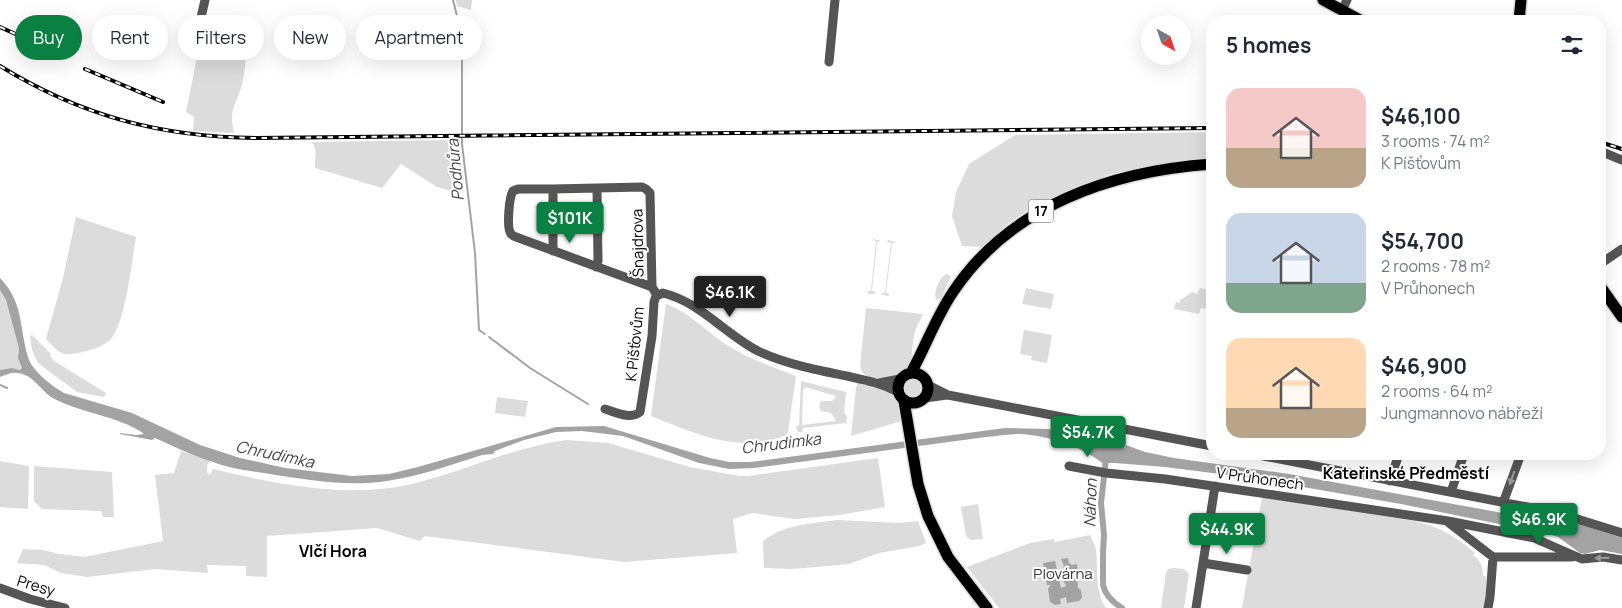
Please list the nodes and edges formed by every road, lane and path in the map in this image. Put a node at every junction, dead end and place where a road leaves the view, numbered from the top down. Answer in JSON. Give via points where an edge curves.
{"nodes":[{"id":1,"x":205,"y":0,"type":"edge"},
{"id":2,"x":835,"y":0,"type":"edge"},
{"id":3,"x":1521,"y":0,"type":"edge"},
{"id":4,"x":1336,"y":3,"type":"edge"},
{"id":5,"x":202,"y":15,"type":"edge"},
{"id":6,"x":1353,"y":15,"type":"edge"},
{"id":7,"x":1520,"y":15,"type":"edge"},
{"id":8,"x":829,"y":62,"type":"dead end"},
{"id":9,"x":1606,"y":153,"type":"edge"},
{"id":10,"x":1622,"y":160,"type":"edge"},
{"id":11,"x":1206,"y":165,"type":"edge"},
{"id":12,"x":597,"y":188,"type":"junction"},
{"id":13,"x":553,"y":189,"type":"junction"},
{"id":14,"x":1622,"y":249,"type":"edge"},
{"id":15,"x":553,"y":251,"type":"junction"},
{"id":16,"x":1606,"y":260,"type":"edge"},
{"id":17,"x":596,"y":267,"type":"junction"},
{"id":18,"x":655,"y":291,"type":"junction"},
{"id":19,"x":1606,"y":294,"type":"edge"},
{"id":20,"x":1622,"y":317,"type":"edge"},
{"id":21,"x":927,"y":343,"type":"junction"},
{"id":22,"x":911,"y":373,"type":"junction"},
{"id":23,"x":900,"y":379,"type":"junction"},
{"id":24,"x":926,"y":381,"type":"junction"},
{"id":25,"x":878,"y":383,"type":"junction"},
{"id":26,"x":948,"y":395,"type":"junction"},
{"id":27,"x":901,"y":397,"type":"junction"},
{"id":28,"x":922,"y":400,"type":"junction"},
{"id":29,"x":605,"y":409,"type":"dead end"},
{"id":30,"x":911,"y":427,"type":"junction"},
{"id":31,"x":1206,"y":445,"type":"edge"},
{"id":32,"x":1283,"y":460,"type":"edge"},
{"id":33,"x":1397,"y":460,"type":"edge"},
{"id":34,"x":1462,"y":460,"type":"edge"},
{"id":35,"x":1519,"y":460,"type":"edge"},
{"id":36,"x":1069,"y":466,"type":"dead end"},
{"id":37,"x":1390,"y":481,"type":"junction"},
{"id":38,"x":1214,"y":486,"type":"junction"},
{"id":39,"x":1451,"y":492,"type":"junction"},
{"id":40,"x":1504,"y":503,"type":"junction"},
{"id":41,"x":1448,"y":522,"type":"junction"},
{"id":42,"x":934,"y":530,"type":"junction"},
{"id":43,"x":1622,"y":533,"type":"edge"},
{"id":44,"x":1493,"y":557,"type":"junction"},
{"id":45,"x":1582,"y":559,"type":"junction"},
{"id":46,"x":1622,"y":560,"type":"edge"},
{"id":47,"x":1203,"y":563,"type":"junction"},
{"id":48,"x":1247,"y":570,"type":"dead end"},
{"id":49,"x":0,"y":588,"type":"edge"},
{"id":50,"x":65,"y":608,"type":"edge"},
{"id":51,"x":987,"y":608,"type":"edge"},
{"id":52,"x":992,"y":608,"type":"edge"},
{"id":53,"x":1196,"y":608,"type":"edge"},
{"id":54,"x":1488,"y":608,"type":"edge"}],
"edges":[{"from":1,"to":5,"type":"street"},
{"from":2,"to":8,"type":"street"},
{"from":3,"to":7,"type":"main road"},
{"from":4,"to":6,"type":"main road"},
{"from":9,"to":10,"type":"street"},
{"from":11,"to":21,"type":"main road","number":"17","via":[[1149,172],[1112,181],[1071,196],[1023,222],[994,244],[964,278],[941,312]]},
{"from":12,"to":13,"type":"street","name":"Šnajdrova"},
{"from":12,"to":17,"type":"street"},
{"from":12,"to":18,"type":"street","name":"Šnajdrova","via":[[642,187],[650,193]]},
{"from":13,"to":15,"type":"street"},
{"from":13,"to":15,"type":"street","name":"Šnajdrova","via":[[518,189],[512,193],[509,199],[509,230]]},
{"from":14,"to":16,"type":"street"},
{"from":15,"to":17,"type":"street","name":"Šnajdrova"},
{"from":17,"to":18,"type":"street","name":"Šnajdrova"},
{"from":18,"to":25,"type":"street","name":"K Píšťovům","via":[[691,304],[757,350],[809,368]]},
{"from":18,"to":29,"type":"street","name":"K Píšťovům","via":[[652,336],[640,412],[633,416]]},
{"from":19,"to":20,"type":"main road"},
{"from":21,"to":22,"type":"main road","number":"17"},
{"from":21,"to":24,"type":"main road","number":"17"},
{"from":22,"to":23,"type":"main road"},
{"from":22,"to":24,"type":"main road","via":[[920,374]]},
{"from":23,"to":25,"type":"street"},
{"from":23,"to":27,"type":"main road","number":"17","via":[[897,388]]},
{"from":24,"to":26,"type":"street"},
{"from":24,"to":28,"type":"main road","number":"17","via":[[928,389]]},
{"from":25,"to":27,"type":"street"},
{"from":26,"to":28,"type":"street"},
{"from":26,"to":31,"type":"street"},
{"from":27,"to":28,"type":"main road","via":[[908,403]]},
{"from":27,"to":30,"type":"main road","number":"17"},
{"from":28,"to":30,"type":"main road","number":"17","via":[[915,410]]},
{"from":30,"to":42,"type":"main road","number":"17","via":[[920,492]]},
{"from":32,"to":37,"type":"street"},
{"from":33,"to":37,"type":"street"},
{"from":34,"to":39,"type":"street"},
{"from":35,"to":40,"type":"street","one_way":true},
{"from":36,"to":38,"type":"street","name":"V Průhonech"},
{"from":37,"to":39,"type":"street"},
{"from":38,"to":41,"type":"street","name":"V Průhonech"},
{"from":38,"to":47,"type":"street"},
{"from":39,"to":40,"type":"street"},
{"from":40,"to":43,"type":"street","via":[[1558,513]]},
{"from":41,"to":44,"type":"street","name":"V Průhonech"},
{"from":41,"to":45,"type":"street","via":[[1534,538]]},
{"from":42,"to":51,"type":"main road","number":"17","via":[[954,565]]},
{"from":42,"to":52,"type":"main road","number":"17"},
{"from":44,"to":45,"type":"street","via":[[1564,556]]},
{"from":44,"to":54,"type":"street"},
{"from":46,"to":45,"type":"street","one_way":true,"via":[[1603,557]]},
{"from":47,"to":48,"type":"street"},
{"from":47,"to":53,"type":"street"},
{"from":49,"to":50,"type":"street","name":"Presy","via":[[30,600]]}]}
